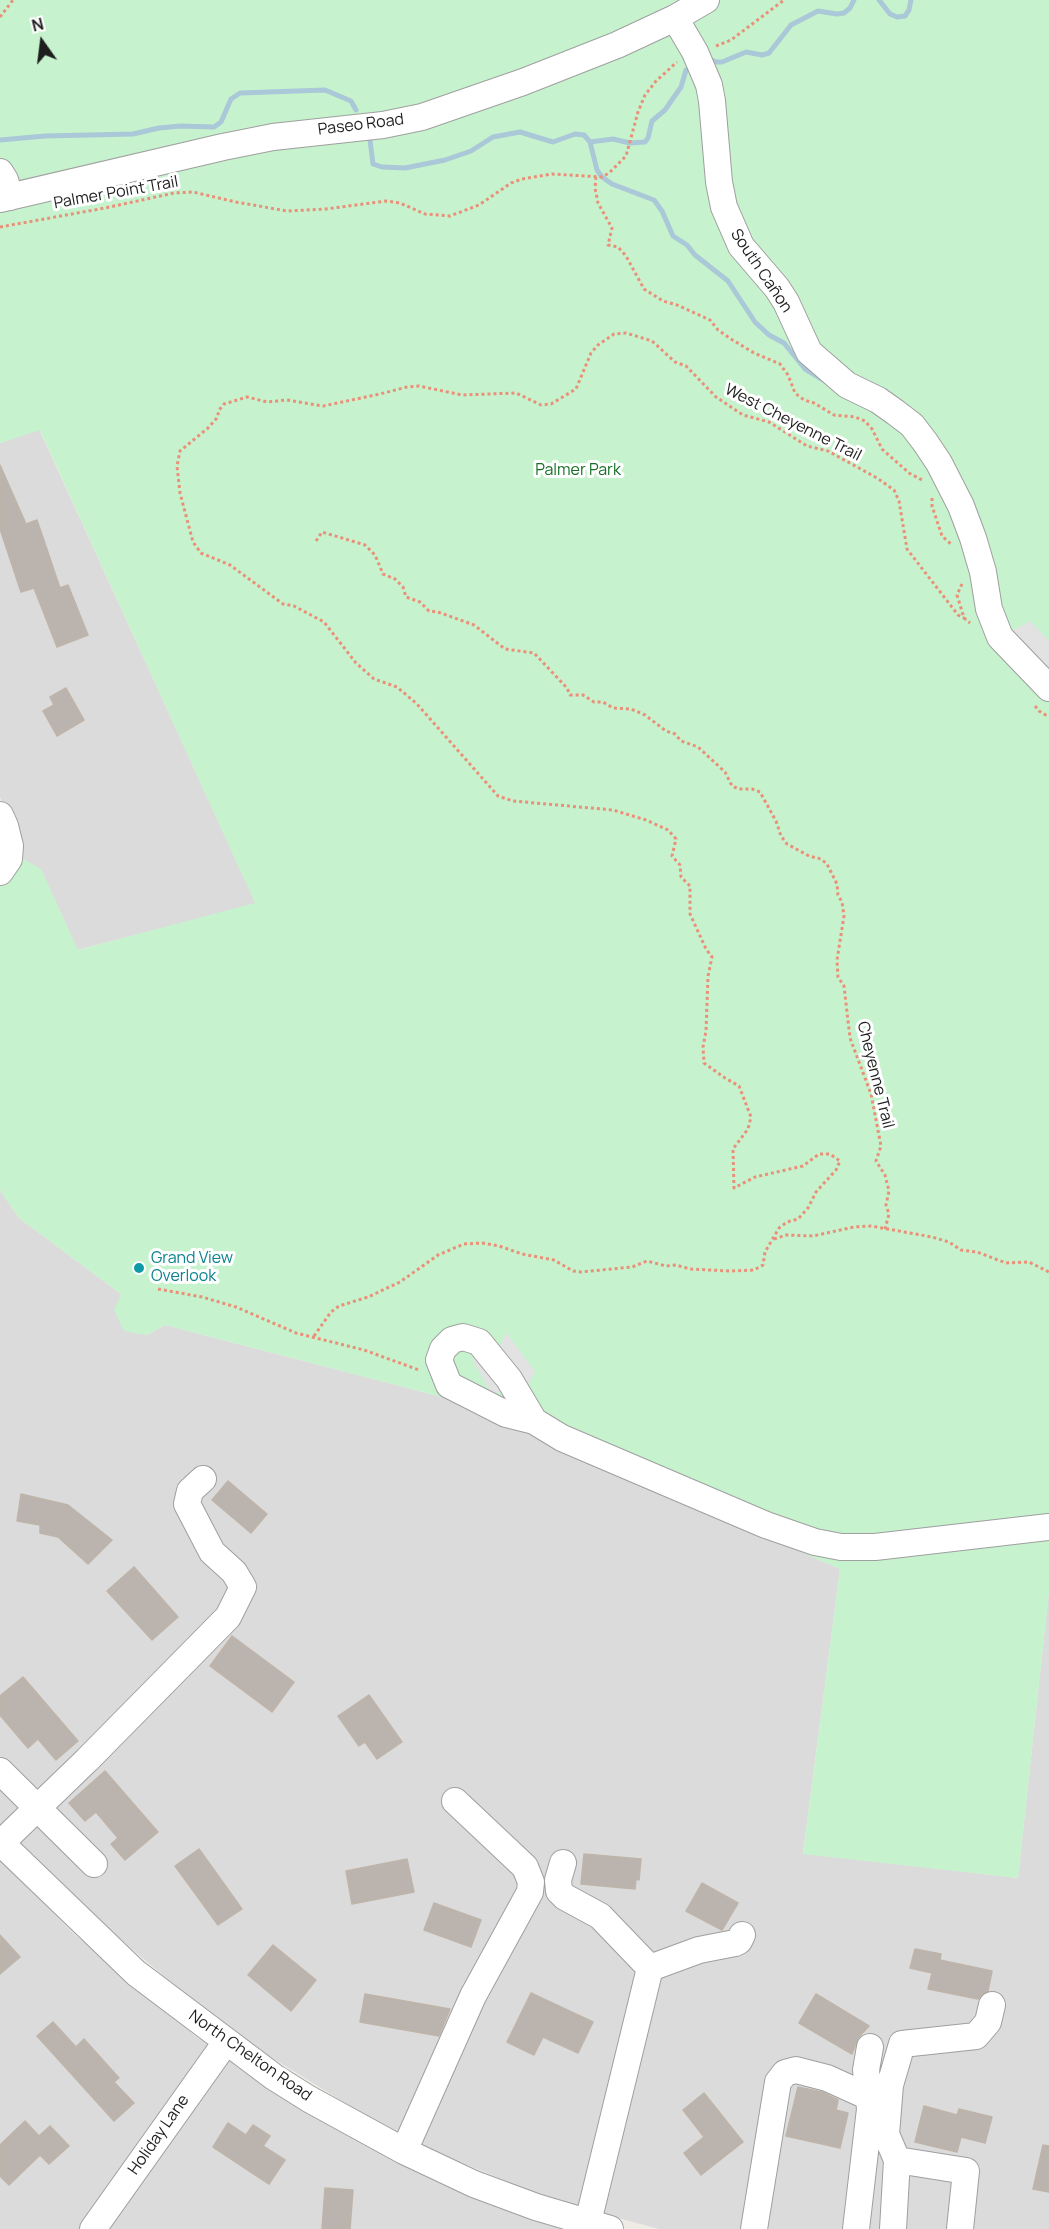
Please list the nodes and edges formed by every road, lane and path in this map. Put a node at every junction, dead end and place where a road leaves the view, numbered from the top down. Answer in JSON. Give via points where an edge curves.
{"nodes":[{"id":1,"x":13,"y":0,"type":"edge"},
{"id":2,"x":706,"y":0,"type":"edge"},
{"id":3,"x":784,"y":0,"type":"edge"},
{"id":4,"x":0,"y":17,"type":"edge"},
{"id":5,"x":675,"y":18,"type":"junction"},
{"id":6,"x":695,"y":52,"type":"junction"},
{"id":7,"x":0,"y":172,"type":"edge"},
{"id":8,"x":596,"y":177,"type":"junction"},
{"id":9,"x":5,"y":198,"type":"edge"},
{"id":10,"x":0,"y":227,"type":"edge"},
{"id":11,"x":925,"y":482,"type":"dead end"},
{"id":12,"x":931,"y":491,"type":"dead end"},
{"id":13,"x":316,"y":541,"type":"dead end"},
{"id":14,"x":955,"y":548,"type":"dead end"},
{"id":15,"x":964,"y":580,"type":"dead end"},
{"id":16,"x":1049,"y":688,"type":"edge"},
{"id":17,"x":0,"y":815,"type":"edge"},
{"id":18,"x":0,"y":872,"type":"edge"},
{"id":19,"x":885,"y":1228,"type":"junction"},
{"id":20,"x":774,"y":1239,"type":"junction"},
{"id":21,"x":1049,"y":1272,"type":"edge"},
{"id":22,"x":158,"y":1289,"type":"dead end"},
{"id":23,"x":314,"y":1336,"type":"junction"},
{"id":24,"x":443,"y":1373,"type":"junction"},
{"id":25,"x":534,"y":1421,"type":"junction"},
{"id":26,"x":203,"y":1479,"type":"dead end"},
{"id":27,"x":1049,"y":1527,"type":"edge"},
{"id":28,"x":0,"y":1771,"type":"edge"},
{"id":29,"x":455,"y":1801,"type":"dead end"},
{"id":30,"x":38,"y":1808,"type":"junction"},
{"id":31,"x":0,"y":1843,"type":"edge"},
{"id":32,"x":94,"y":1863,"type":"dead end"},
{"id":33,"x":563,"y":1863,"type":"dead end"},
{"id":34,"x":742,"y":1935,"type":"dead end"},
{"id":35,"x":650,"y":1968,"type":"junction"},
{"id":36,"x":992,"y":2005,"type":"dead end"},
{"id":37,"x":226,"y":2042,"type":"junction"},
{"id":38,"x":870,"y":2047,"type":"dead end"},
{"id":39,"x":868,"y":2097,"type":"junction"},
{"id":40,"x":404,"y":2151,"type":"junction"},
{"id":41,"x":897,"y":2160,"type":"junction"},
{"id":42,"x":599,"y":2226,"type":"edge"},
{"id":43,"x":93,"y":2229,"type":"edge"},
{"id":44,"x":754,"y":2229,"type":"edge"},
{"id":45,"x":856,"y":2229,"type":"edge"},
{"id":46,"x":893,"y":2229,"type":"edge"},
{"id":47,"x":960,"y":2229,"type":"edge"}],
"edges":[{"from":1,"to":4,"type":"path"},
{"from":2,"to":5,"type":"street","name":"Paseo Road"},
{"from":3,"to":6,"type":"path","via":[[731,40]]},
{"from":5,"to":6,"type":"street","name":"South Cañon"},
{"from":5,"to":9,"type":"street","name":"Paseo Road","via":[[524,82],[422,117],[273,137]]},
{"from":6,"to":8,"type":"path","via":[[656,81],[638,112],[626,156],[609,173]]},
{"from":6,"to":16,"type":"street","name":"South Cañon","via":[[712,101],[718,182],[741,246],[781,295],[809,352],[847,385],[878,400],[912,425],[925,442],[939,463],[973,538],[989,609],[1000,637]]},
{"from":7,"to":9,"type":"street","via":[[5,180]]},
{"from":8,"to":10,"type":"path","name":"Palmer Point Trail","via":[[552,174],[522,179],[479,205],[450,216],[425,214],[386,201],[287,211],[193,192]]},
{"from":8,"to":11,"type":"path","via":[[598,203],[612,228],[608,245],[618,247],[626,256],[644,289],[710,320],[719,331],[780,364],[794,391],[804,400],[834,415],[865,421],[882,449]]},
{"from":12,"to":14,"type":"path","via":[[942,536]]},
{"from":13,"to":19,"type":"path","name":"Cheyenne Trail","via":[[322,532],[365,545],[375,555],[383,573],[403,587],[406,597],[420,602],[429,611],[474,625],[505,649],[534,653],[570,695],[583,695],[613,708],[631,709],[681,741],[698,747],[725,772],[732,786],[760,792],[787,844],[827,864],[837,884],[844,916],[838,977],[844,986],[850,1038],[871,1095],[881,1146],[876,1161],[889,1191]]},
{"from":15,"to":20,"type":"path","name":"West Cheyenne Trail","via":[[957,595],[964,618],[906,549],[894,490],[828,451],[807,446],[769,422],[743,414],[716,397],[686,366],[675,362],[652,342],[626,333],[614,334],[598,345],[576,389],[551,404],[541,405],[516,393],[462,394],[418,386],[323,406],[247,397],[224,404],[208,428],[180,451],[180,493],[193,542],[201,553],[230,565],[283,604],[324,622],[374,679],[397,687],[417,704],[498,796],[513,801],[613,810],[668,830],[676,839],[672,856],[680,865],[681,877],[690,886],[690,914],[712,957],[704,1063],[739,1086],[751,1117],[748,1129],[733,1149],[734,1188],[755,1177],[803,1166],[819,1154],[830,1154],[840,1161],[798,1220],[779,1228]]},
{"from":17,"to":18,"type":"street","via":[[10,846],[9,859]]},
{"from":19,"to":20,"type":"path","via":[[854,1227]]},
{"from":19,"to":21,"type":"path","via":[[932,1237],[1006,1263],[1029,1262]]},
{"from":20,"to":23,"type":"path","via":[[765,1252],[763,1265],[754,1270],[730,1271],[647,1262],[582,1272],[554,1260],[499,1246],[464,1244],[438,1255],[400,1282],[339,1306]]},
{"from":22,"to":23,"type":"path","via":[[236,1307],[296,1333]]},
{"from":23,"to":24,"type":"path","via":[[428,1373]]},
{"from":24,"to":25,"type":"street","via":[[449,1385],[506,1414]]},
{"from":24,"to":25,"type":"street","via":[[439,1360],[452,1340],[463,1337],[479,1342],[509,1379]]},
{"from":25,"to":27,"type":"street","via":[[573,1443],[815,1542],[875,1547]]},
{"from":26,"to":30,"type":"street","via":[[190,1491],[187,1504],[212,1552],[234,1572],[243,1587],[228,1617]]},
{"from":28,"to":30,"type":"street"},
{"from":29,"to":40,"type":"street","via":[[525,1867],[530,1892],[473,1996]]},
{"from":30,"to":31,"type":"street"},
{"from":30,"to":32,"type":"street"},
{"from":31,"to":37,"type":"street","name":"North Chelton Road","via":[[136,1973]]},
{"from":33,"to":35,"type":"street","via":[[559,1891],[600,1916]]},
{"from":34,"to":35,"type":"street","via":[[735,1943]]},
{"from":35,"to":42,"type":"street"},
{"from":36,"to":41,"type":"street","via":[[988,2022],[976,2036],[902,2044],[890,2085],[886,2134]]},
{"from":37,"to":40,"type":"street","name":"North Chelton Road","via":[[309,2099]]},
{"from":37,"to":43,"type":"street","name":"Holiday Lane"},
{"from":38,"to":39,"type":"street","via":[[866,2070]]},
{"from":39,"to":44,"type":"street","via":[[827,2078],[796,2070],[785,2073],[778,2082]]},
{"from":39,"to":45,"type":"street","via":[[870,2109]]},
{"from":40,"to":42,"type":"street","name":"North Chelton Road","via":[[474,2184]]},
{"from":41,"to":46,"type":"street"},
{"from":41,"to":47,"type":"street","via":[[966,2171]]}]}
